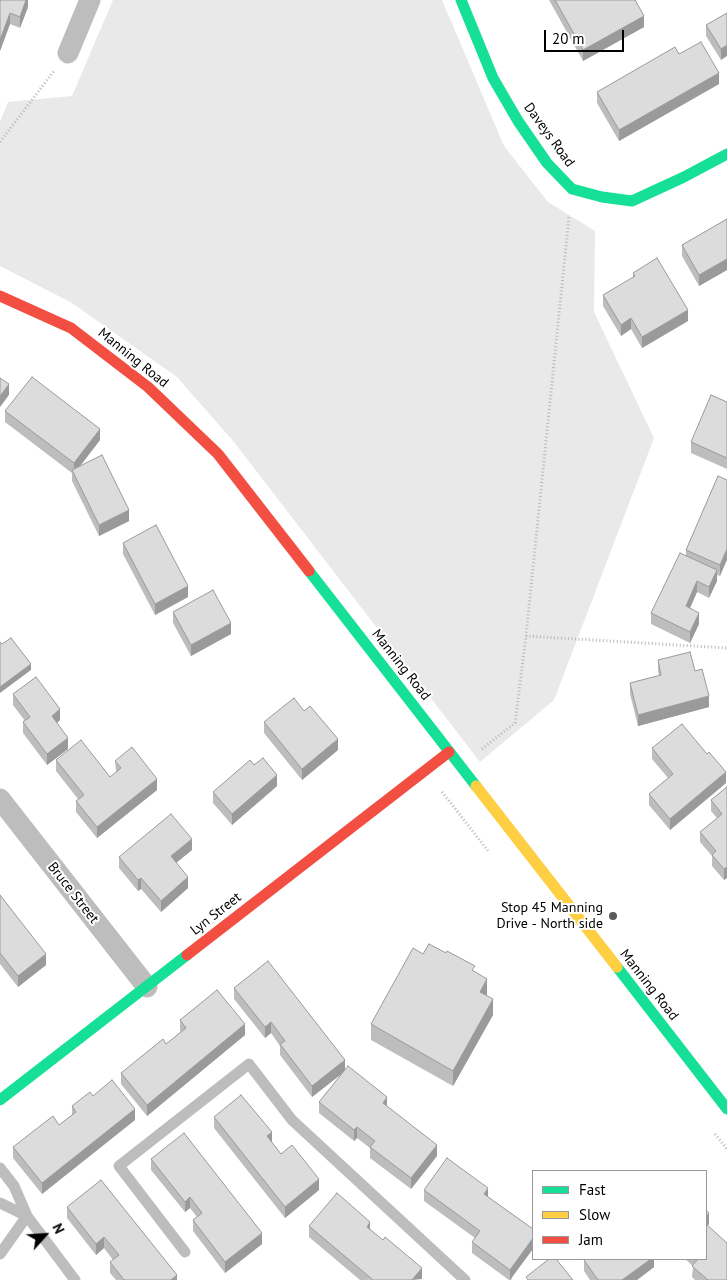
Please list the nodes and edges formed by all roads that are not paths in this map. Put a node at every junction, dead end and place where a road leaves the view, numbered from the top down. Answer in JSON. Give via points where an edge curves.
{"nodes":[{"id":1,"x":90,"y":0,"type":"edge"},
{"id":2,"x":461,"y":0,"type":"edge"},
{"id":3,"x":68,"y":53,"type":"road end"},
{"id":4,"x":727,"y":154,"type":"edge"},
{"id":5,"x":0,"y":296,"type":"edge"},
{"id":6,"x":449,"y":752,"type":"junction"},
{"id":7,"x":0,"y":799,"type":"edge"},
{"id":8,"x":146,"y":987,"type":"junction"},
{"id":9,"x":0,"y":1100,"type":"edge"},
{"id":10,"x":727,"y":1109,"type":"edge"},
{"id":11,"x":0,"y":1168,"type":"edge"},
{"id":12,"x":0,"y":1203,"type":"edge"},
{"id":13,"x":27,"y":1216,"type":"junction"},
{"id":14,"x":185,"y":1252,"type":"dead end"},
{"id":15,"x":0,"y":1254,"type":"edge"},
{"id":16,"x":75,"y":1280,"type":"edge"},
{"id":17,"x":465,"y":1280,"type":"edge"}],
"edges":[{"from":1,"to":3,"type":"street"},
{"from":2,"to":4,"type":"street","name":"Daveys Road","via":[[493,78],[518,122],[547,163],[572,189],[632,201]]},
{"from":5,"to":6,"type":"street","name":"Manning Road","via":[[71,328],[148,387],[218,454]]},
{"from":6,"to":8,"type":"street","name":"Lyn Street"},
{"from":6,"to":10,"type":"street","name":"Manning Road"},
{"from":7,"to":8,"type":"street","name":"Bruce Street"},
{"from":8,"to":9,"type":"street","name":"Lyn Street"},
{"from":11,"to":13,"type":"lane","via":[[14,1186]]},
{"from":12,"to":13,"type":"lane"},
{"from":13,"to":15,"type":"lane"},
{"from":13,"to":16,"type":"lane"},
{"from":14,"to":17,"type":"lane","via":[[119,1166],[249,1064],[292,1120]]}]}
